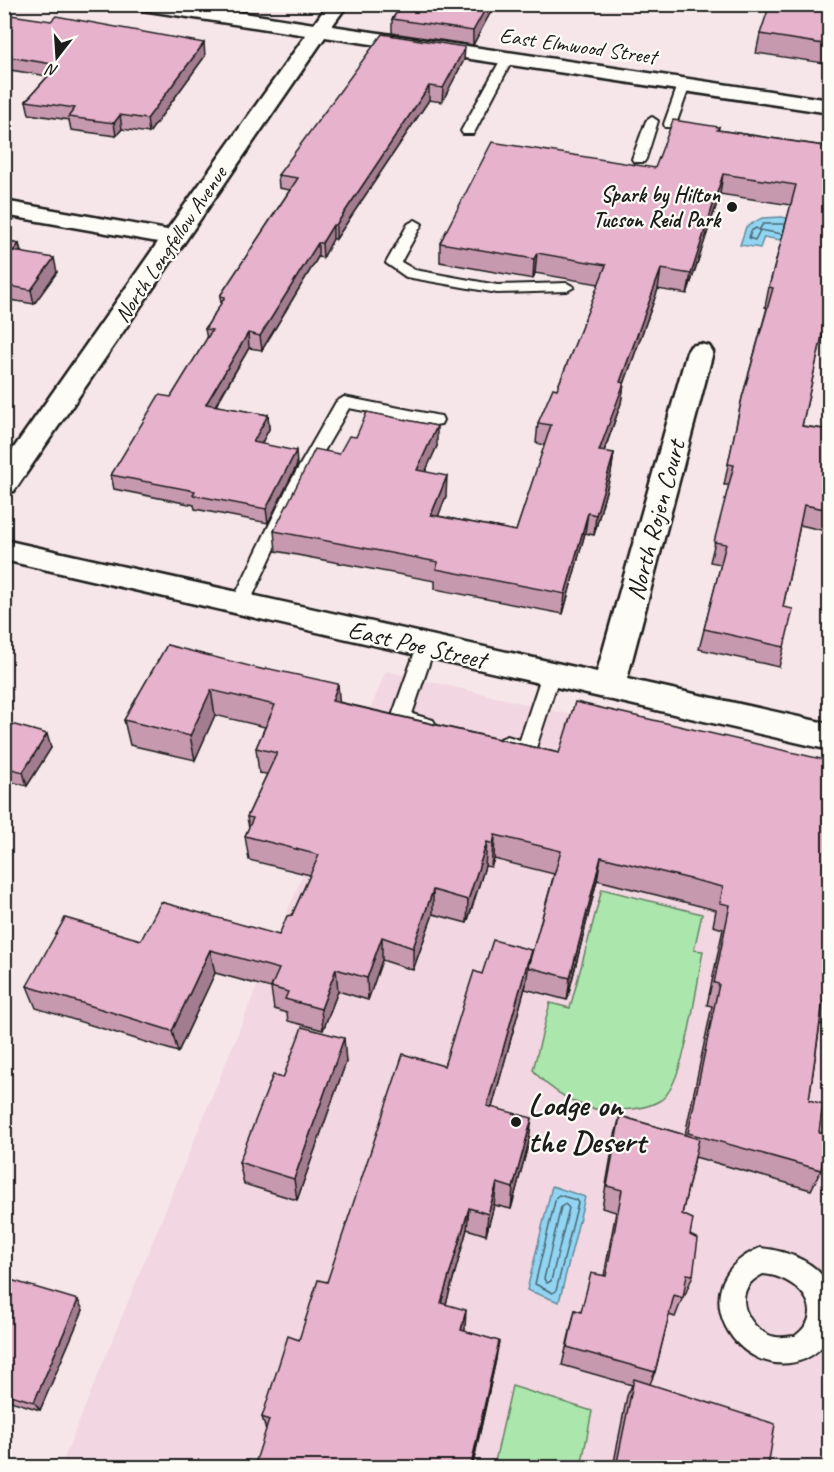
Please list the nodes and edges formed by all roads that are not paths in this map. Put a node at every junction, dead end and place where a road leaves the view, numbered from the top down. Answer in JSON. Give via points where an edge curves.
{"nodes":[{"id":1,"x":142,"y":4,"type":"edge"},
{"id":2,"x":338,"y":4,"type":"edge"},
{"id":3,"x":319,"y":32,"type":"junction"},
{"id":4,"x":507,"y":58,"type":"junction"},
{"id":5,"x":684,"y":85,"type":"junction"},
{"id":6,"x":830,"y":107,"type":"edge"},
{"id":7,"x":652,"y":121,"type":"dead end"},
{"id":8,"x":670,"y":124,"type":"edge"},
{"id":9,"x":468,"y":131,"type":"dead end"},
{"id":10,"x":639,"y":159,"type":"dead end"},
{"id":11,"x":4,"y":208,"type":"edge"},
{"id":12,"x":415,"y":224,"type":"dead end"},
{"id":13,"x":174,"y":238,"type":"junction"},
{"id":14,"x":567,"y":287,"type":"edge"},
{"id":15,"x":700,"y":352,"type":"dead end"},
{"id":16,"x":435,"y":420,"type":"dead end"},
{"id":17,"x":4,"y":484,"type":"edge"},
{"id":18,"x":4,"y":550,"type":"edge"},
{"id":19,"x":240,"y":604,"type":"junction"},
{"id":20,"x":426,"y":645,"type":"junction"},
{"id":21,"x":551,"y":674,"type":"junction"},
{"id":22,"x":609,"y":687,"type":"junction"},
{"id":23,"x":447,"y":730,"type":"edge"},
{"id":24,"x":830,"y":737,"type":"edge"},
{"id":25,"x":493,"y":741,"type":"edge"}],
"edges":[{"from":1,"to":3,"type":"street","name":"East Elmwood Street"},
{"from":2,"to":3,"type":"street","name":"North Longfellow Avenue"},
{"from":3,"to":4,"type":"street","name":"East Elmwood Street"},
{"from":3,"to":13,"type":"street","name":"North Longfellow Avenue"},
{"from":4,"to":5,"type":"street","name":"East Elmwood Street"},
{"from":4,"to":9,"type":"lane"},
{"from":5,"to":6,"type":"street","name":"East Elmwood Street"},
{"from":5,"to":8,"type":"lane"},
{"from":7,"to":10,"type":"lane"},
{"from":11,"to":13,"type":"street"},
{"from":12,"to":14,"type":"lane","via":[[393,263],[411,274],[498,289]]},
{"from":13,"to":17,"type":"street","name":"North Longfellow Avenue"},
{"from":15,"to":22,"type":"street","name":"North Rojen Court"},
{"from":16,"to":19,"type":"lane","via":[[344,402],[296,486]]},
{"from":18,"to":19,"type":"street","name":"East Poe Street"},
{"from":19,"to":20,"type":"street","name":"East Poe Street"},
{"from":20,"to":21,"type":"street","name":"East Poe Street"},
{"from":20,"to":23,"type":"lane","via":[[401,719]]},
{"from":21,"to":22,"type":"street","name":"East Poe Street"},
{"from":21,"to":25,"type":"lane","via":[[527,749]]},
{"from":22,"to":24,"type":"street","name":"East Poe Street"}]}
